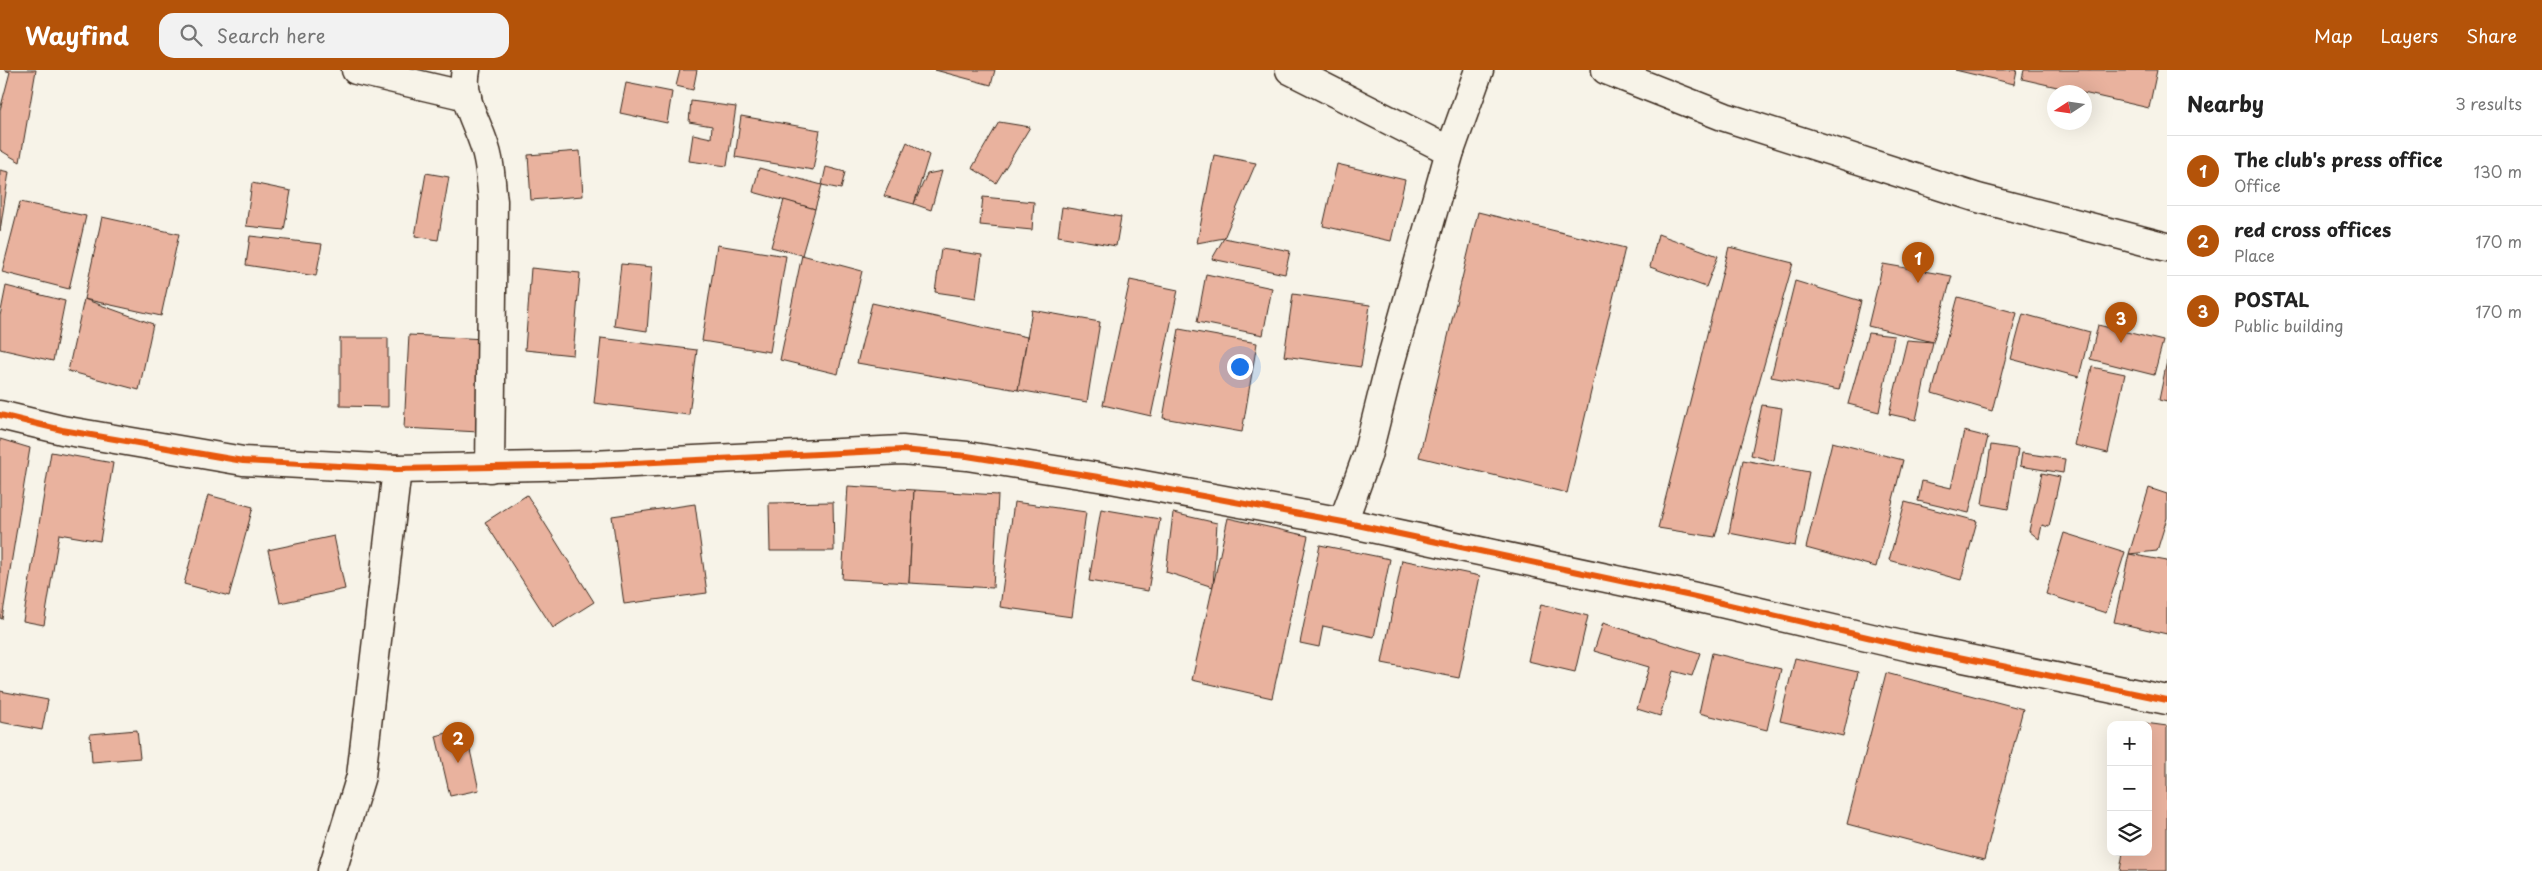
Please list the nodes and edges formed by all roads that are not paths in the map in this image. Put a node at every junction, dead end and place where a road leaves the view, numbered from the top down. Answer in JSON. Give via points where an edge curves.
{"nodes":[{"id":1,"x":356,"y":70,"type":"edge"},
{"id":2,"x":1290,"y":70,"type":"edge"},
{"id":3,"x":1479,"y":70,"type":"edge"},
{"id":4,"x":1606,"y":70,"type":"edge"},
{"id":5,"x":466,"y":83,"type":"edge"},
{"id":6,"x":1450,"y":151,"type":"junction"},
{"id":7,"x":2167,"y":247,"type":"edge"},
{"id":8,"x":0,"y":415,"type":"edge"},
{"id":9,"x":490,"y":468,"type":"junction"},
{"id":10,"x":397,"y":469,"type":"junction"},
{"id":11,"x":1343,"y":522,"type":"junction"},
{"id":12,"x":2167,"y":700,"type":"edge"},
{"id":13,"x":332,"y":871,"type":"edge"}],
"edges":[{"from":1,"to":5,"type":"main road"},
{"from":2,"to":6,"type":"main road"},
{"from":3,"to":6,"type":"main road"},
{"from":4,"to":7,"type":"main road","via":[[1725,118],[1978,198]]},
{"from":5,"to":9,"type":"main road","via":[[474,122],[488,157],[493,201]]},
{"from":6,"to":11,"type":"main road","via":[[1367,456]]},
{"from":8,"to":10,"type":"main road","via":[[62,430],[243,462]]},
{"from":9,"to":10,"type":"main road"},
{"from":9,"to":11,"type":"main road","via":[[902,450],[967,456],[1111,479]]},
{"from":10,"to":13,"type":"main road","via":[[361,776]]},
{"from":11,"to":12,"type":"main road"}]}
